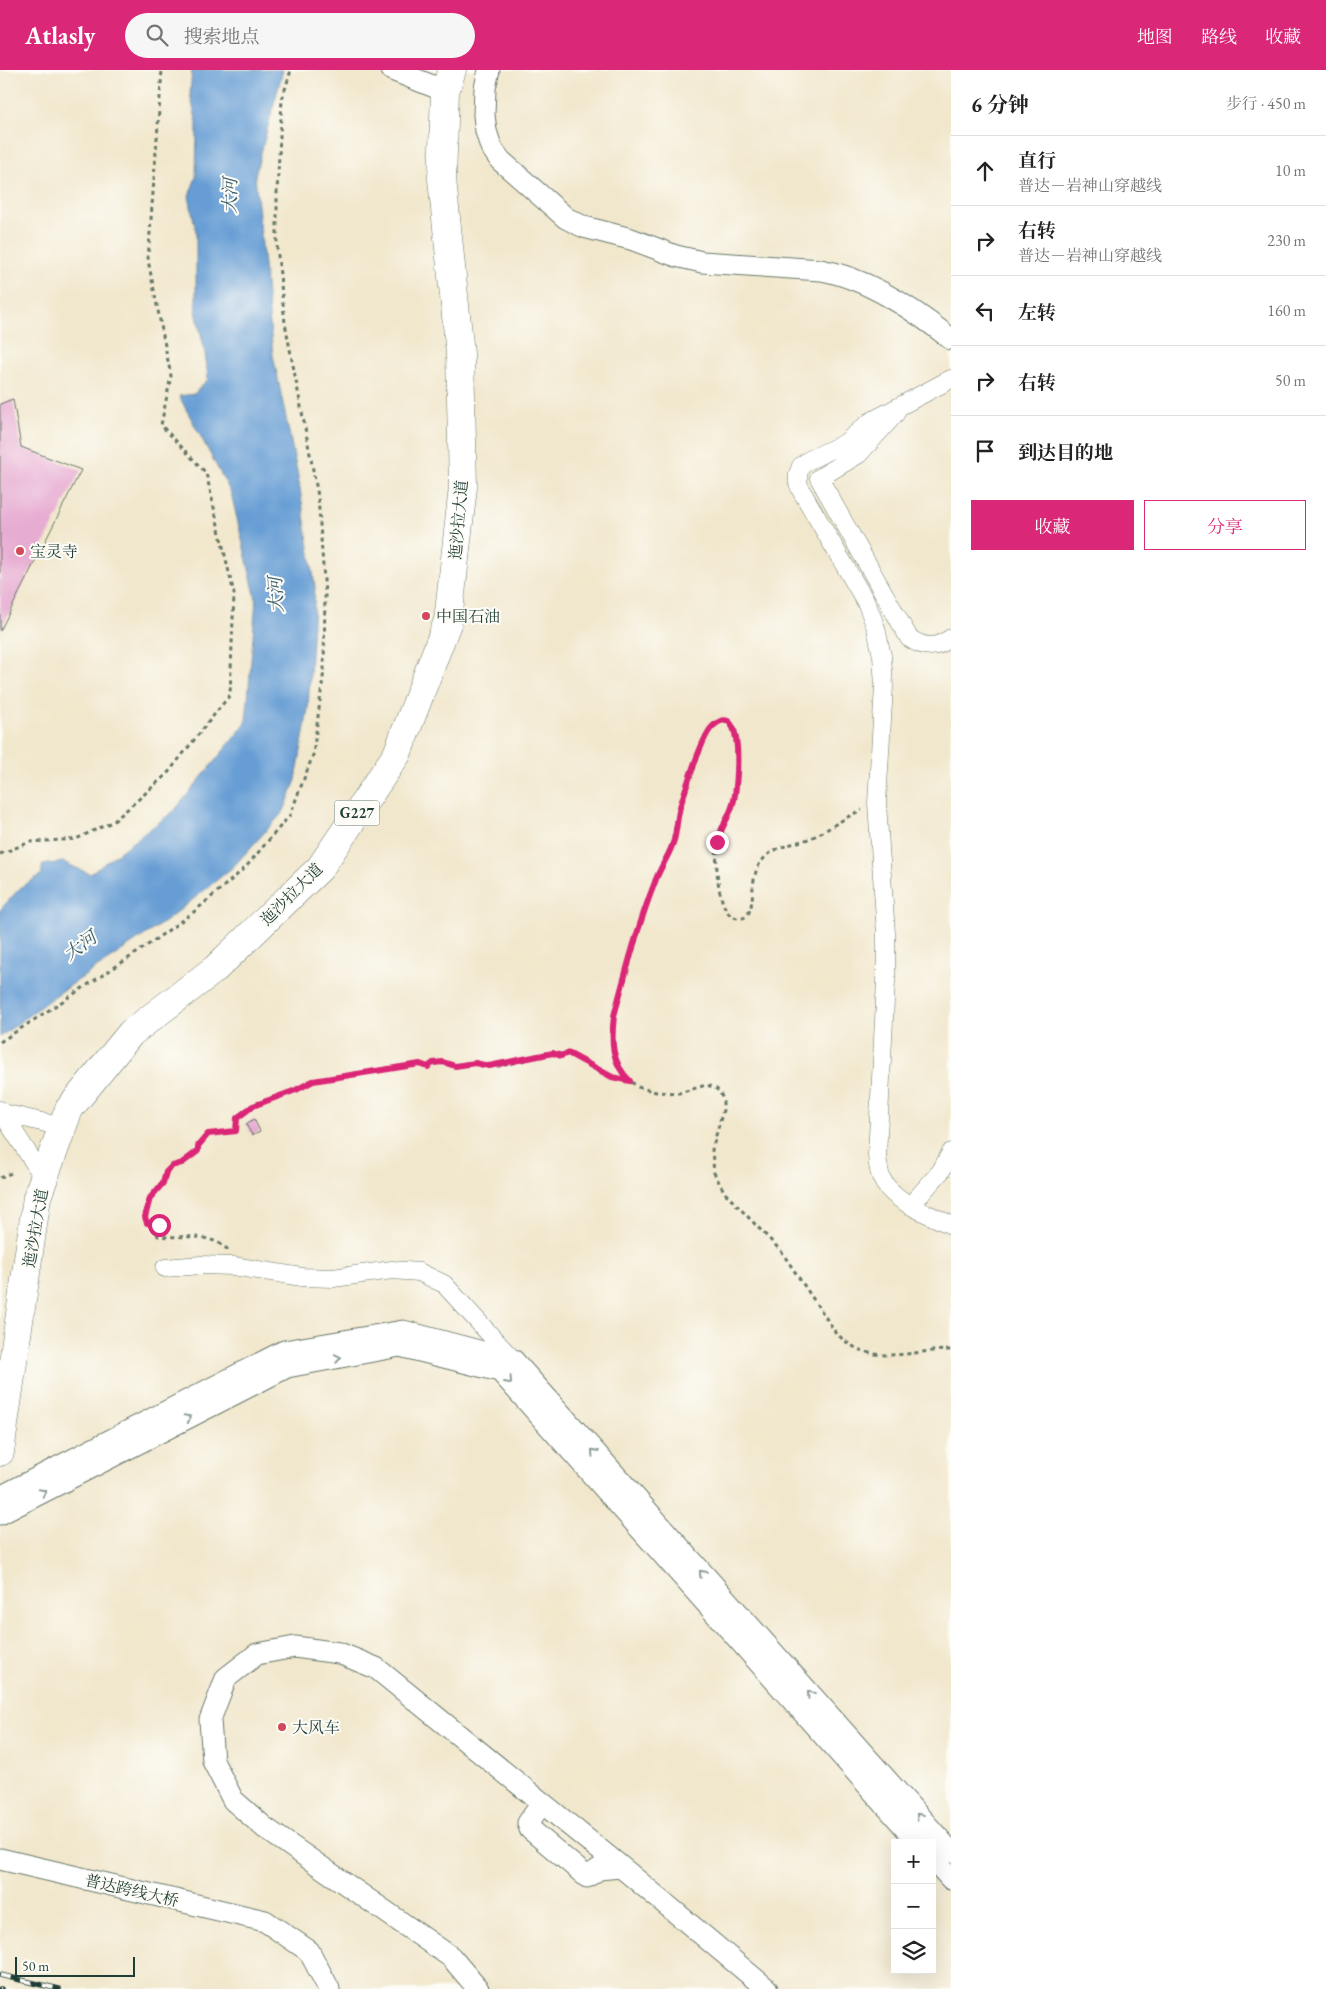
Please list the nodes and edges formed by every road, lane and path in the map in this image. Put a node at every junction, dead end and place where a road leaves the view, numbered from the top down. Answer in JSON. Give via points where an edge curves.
{"nodes":[{"id":1,"x":162,"y":70,"type":"edge"},
{"id":2,"x":291,"y":70,"type":"edge"},
{"id":3,"x":489,"y":70,"type":"edge"},
{"id":4,"x":394,"y":71,"type":"edge"},
{"id":5,"x":448,"y":80,"type":"edge"},
{"id":6,"x":951,"y":339,"type":"edge"},
{"id":7,"x":951,"y":380,"type":"edge"},
{"id":8,"x":904,"y":404,"type":"junction"},
{"id":9,"x":951,"y":638,"type":"edge"},
{"id":10,"x":877,"y":803,"type":"junction"},
{"id":11,"x":0,"y":854,"type":"edge"},
{"id":12,"x":0,"y":1042,"type":"edge"},
{"id":13,"x":630,"y":1081,"type":"junction"},
{"id":14,"x":1,"y":1112,"type":"edge"},
{"id":15,"x":62,"y":1127,"type":"junction"},
{"id":16,"x":951,"y":1152,"type":"edge"},
{"id":17,"x":11,"y":1173,"type":"dead end"},
{"id":18,"x":0,"y":1178,"type":"edge"},
{"id":19,"x":44,"y":1178,"type":"junction"},
{"id":20,"x":911,"y":1205,"type":"junction"},
{"id":21,"x":951,"y":1225,"type":"edge"},
{"id":22,"x":233,"y":1266,"type":"junction"},
{"id":23,"x":165,"y":1268,"type":"dead end"},
{"id":24,"x":951,"y":1350,"type":"edge"},
{"id":25,"x":513,"y":1360,"type":"junction"},
{"id":26,"x":0,"y":1452,"type":"edge"},
{"id":27,"x":0,"y":1497,"type":"edge"},
{"id":28,"x":0,"y":1514,"type":"edge"},
{"id":29,"x":542,"y":1803,"type":"junction"},
{"id":30,"x":914,"y":1839,"type":"edge"},
{"id":31,"x":951,"y":1852,"type":"edge"},
{"id":32,"x":0,"y":1859,"type":"edge"},
{"id":33,"x":936,"y":1862,"type":"edge"},
{"id":34,"x":623,"y":1869,"type":"junction"},
{"id":35,"x":951,"y":1879,"type":"edge"},
{"id":36,"x":329,"y":1989,"type":"edge"},
{"id":37,"x":478,"y":1989,"type":"edge"},
{"id":38,"x":767,"y":1989,"type":"edge"},
{"id":39,"x":782,"y":1989,"type":"edge"}],
"edges":[{"from":1,"to":11,"type":"path","via":[[148,260],[172,376],[161,424],[206,474],[234,594],[230,695],[167,774],[114,821],[76,839],[30,842]]},
{"from":2,"to":12,"type":"path","via":[[282,99],[277,246],[285,323],[318,496],[325,594],[324,670],[313,755],[290,815],[245,868],[195,911],[138,952]]},
{"from":3,"to":6,"type":"street","via":[[484,114],[491,147],[500,160],[566,218],[584,227],[702,262],[838,273],[856,279],[904,306]]},
{"from":4,"to":5,"type":"street"},
{"from":5,"to":15,"type":"highway","name":"迤沙拉大道","number":"G227","via":[[442,179],[460,354],[462,487],[448,621],[397,754],[320,868],[215,969],[131,1033],[69,1109]]},
{"from":7,"to":8,"type":"street"},
{"from":8,"to":9,"type":"street","via":[[859,454],[819,478],[909,638],[930,647]]},
{"from":8,"to":10,"type":"street","via":[[870,422],[845,443],[809,460],[801,466],[798,474],[802,492],[867,604],[876,628],[884,686]]},
{"from":10,"to":13,"type":"path","via":[[847,816],[815,836],[769,853],[755,874],[750,912],[745,917],[733,917],[727,913],[720,897],[717,842],[735,798],[737,737],[735,728],[727,720],[710,728],[680,807],[671,849],[655,880],[614,1016],[612,1034],[616,1064]]},
{"from":10,"to":20,"type":"street","via":[[886,934],[877,1156],[883,1181]]},
{"from":13,"to":22,"type":"path","via":[[612,1077],[568,1053],[561,1056],[553,1053],[489,1066],[475,1063],[455,1066],[443,1062],[428,1067],[420,1064],[323,1078],[253,1106],[237,1118],[236,1131],[208,1134],[198,1146],[198,1151],[166,1172],[163,1183],[150,1198],[145,1217],[147,1223],[159,1224],[158,1236],[200,1236],[222,1243],[232,1253]]},
{"from":13,"to":24,"type":"path","via":[[656,1092],[679,1093],[706,1085],[720,1092],[723,1110],[712,1150],[714,1173],[719,1183],[781,1251],[846,1343],[864,1352],[884,1356]]},
{"from":14,"to":15,"type":"street"},
{"from":14,"to":19,"type":"street"},
{"from":15,"to":19,"type":"highway","name":"迤沙拉大道","number":"G227"},
{"from":16,"to":20,"type":"street","via":[[941,1170]]},
{"from":17,"to":18,"type":"path"},
{"from":19,"to":26,"type":"highway","name":"迤沙拉大道","number":"G227","via":[[37,1197]]},
{"from":20,"to":21,"type":"street"},
{"from":22,"to":23,"type":"street","via":[[201,1264]]},
{"from":22,"to":25,"type":"street","via":[[302,1277],[333,1278],[392,1270],[419,1272],[444,1284]]},
{"from":25,"to":27,"type":"street","via":[[403,1331],[284,1351]]},
{"from":31,"to":25,"type":"street","one_way":true},
{"from":28,"to":30,"type":"street","one_way":true,"via":[[287,1367],[400,1346],[500,1371]]},
{"from":29,"to":34,"type":"street"},
{"from":29,"to":34,"type":"street","via":[[528,1823],[530,1829],[587,1877],[600,1869]]},
{"from":29,"to":37,"type":"street","via":[[376,1668],[339,1653],[295,1647],[257,1654],[226,1678],[210,1720],[213,1761],[233,1800],[265,1828],[451,1957]]},
{"from":32,"to":36,"type":"street","name":"普达跨线大桥","via":[[265,1921],[309,1951]]},
{"from":33,"to":35,"type":"street"},
{"from":34,"to":38,"type":"street"},
{"from":34,"to":39,"type":"street"}]}
